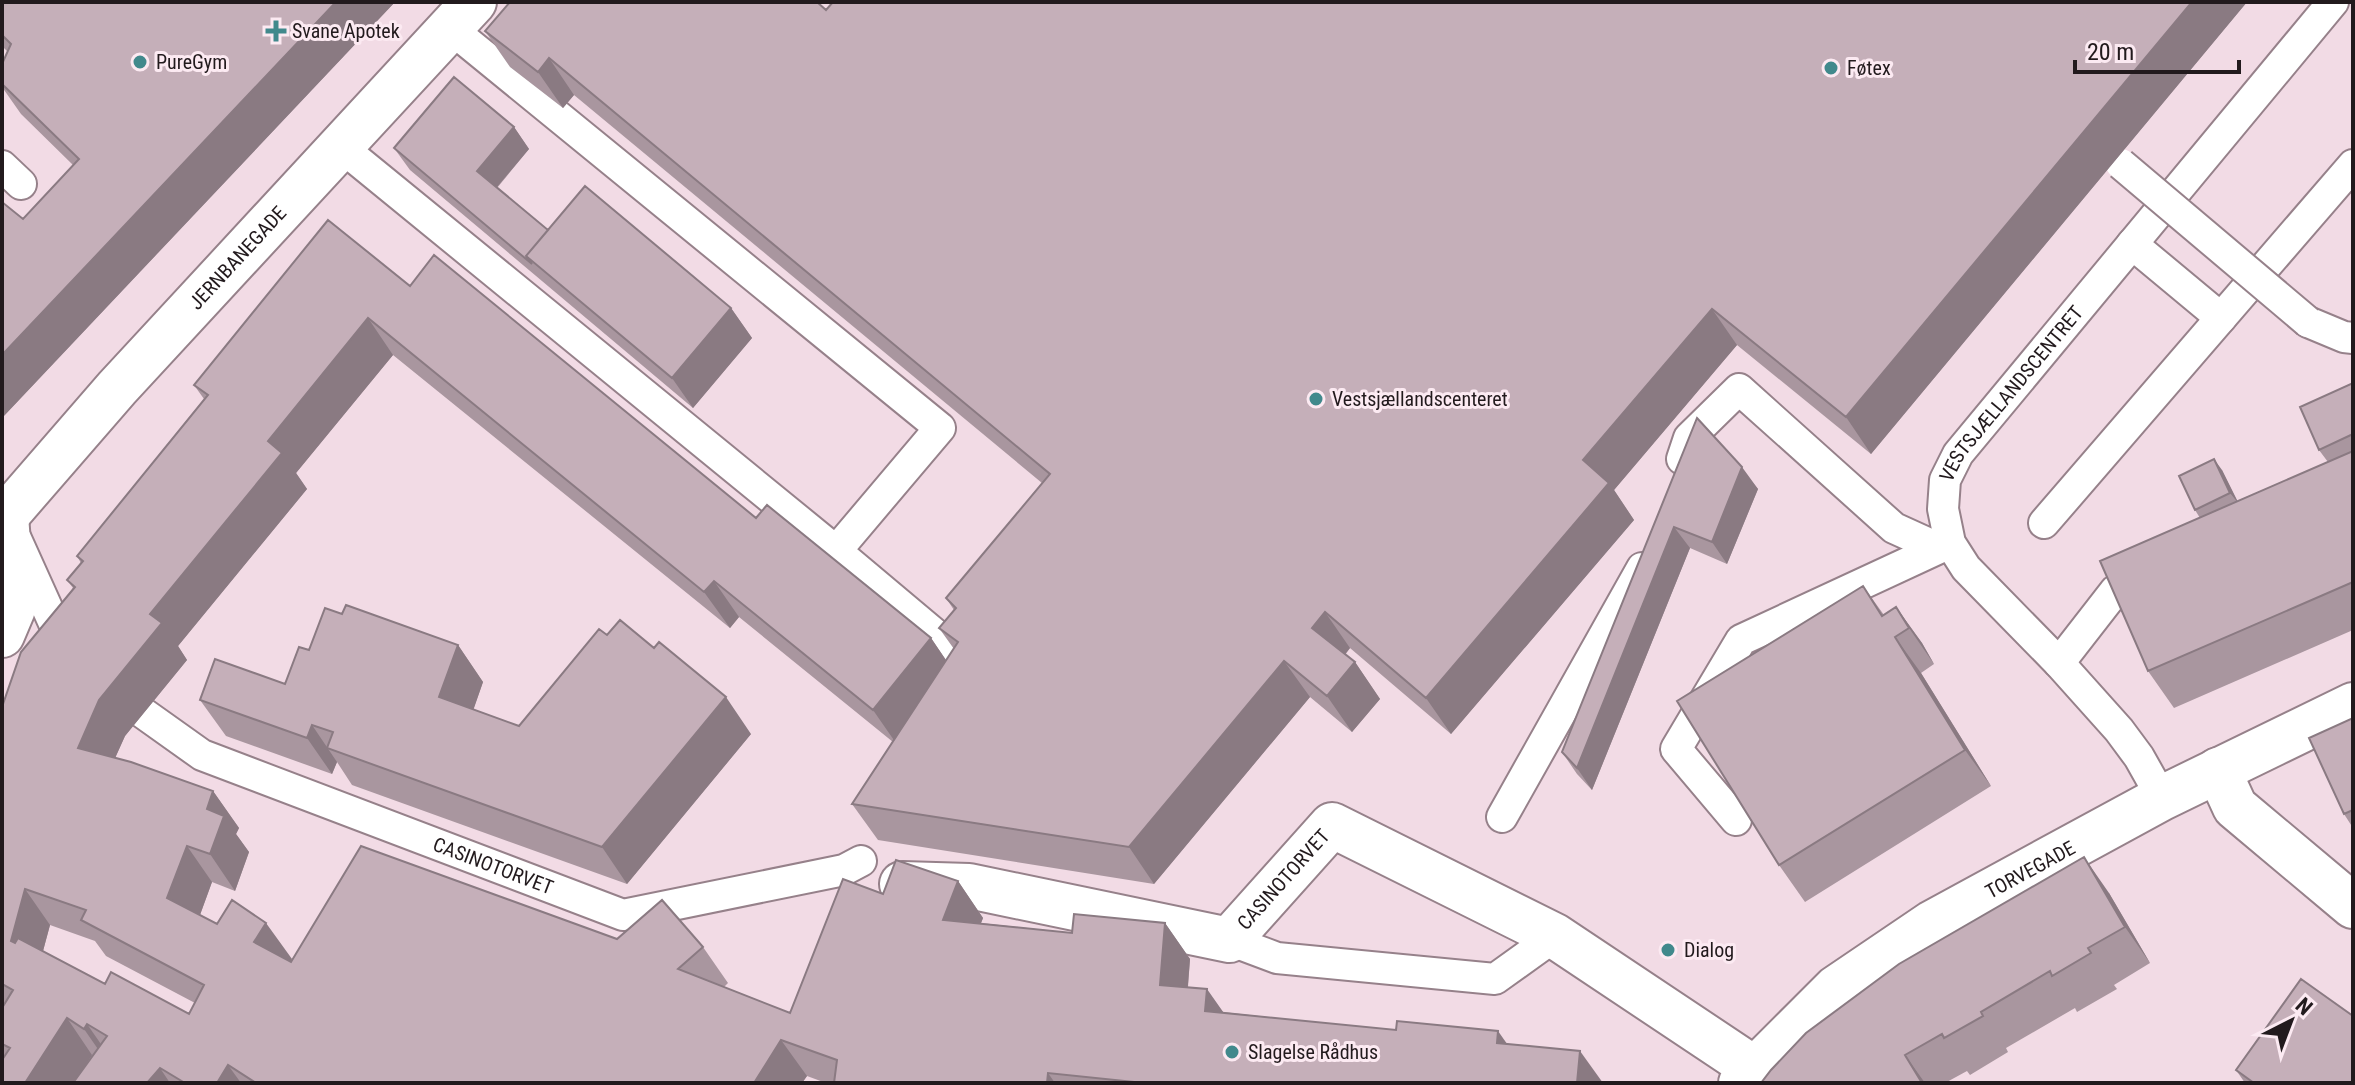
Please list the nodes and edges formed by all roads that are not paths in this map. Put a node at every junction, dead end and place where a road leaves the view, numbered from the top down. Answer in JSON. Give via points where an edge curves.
{"nodes":[{"id":1,"x":2333,"y":2,"type":"edge"},
{"id":2,"x":462,"y":15,"type":"edge"},
{"id":3,"x":340,"y":146,"type":"junction"},
{"id":4,"x":2101,"y":148,"type":"edge"},
{"id":5,"x":2353,"y":165,"type":"edge"},
{"id":6,"x":2132,"y":244,"type":"junction"},
{"id":7,"x":2221,"y":318,"type":"junction"},
{"id":8,"x":2353,"y":338,"type":"edge"},
{"id":9,"x":1675,"y":480,"type":"edge"},
{"id":10,"x":3,"y":515,"type":"edge"},
{"id":11,"x":2044,"y":523,"type":"dead end"},
{"id":12,"x":1944,"y":546,"type":"junction"},
{"id":13,"x":1652,"y":549,"type":"edge"},
{"id":14,"x":836,"y":551,"type":"junction"},
{"id":15,"x":2171,"y":565,"type":"edge"},
{"id":16,"x":2,"y":635,"type":"edge"},
{"id":17,"x":961,"y":656,"type":"edge"},
{"id":18,"x":70,"y":659,"type":"edge"},
{"id":19,"x":2059,"y":663,"type":"junction"},
{"id":20,"x":2353,"y":705,"type":"edge"},
{"id":21,"x":143,"y":713,"type":"dead end"},
{"id":22,"x":2218,"y":770,"type":"junction"},
{"id":23,"x":2162,"y":798,"type":"junction"},
{"id":24,"x":1502,"y":817,"type":"dead end"},
{"id":25,"x":1736,"y":820,"type":"edge"},
{"id":26,"x":861,"y":861,"type":"dead end"},
{"id":27,"x":898,"y":884,"type":"edge"},
{"id":28,"x":2353,"y":906,"type":"edge"},
{"id":29,"x":1555,"y":936,"type":"junction"},
{"id":30,"x":1229,"y":940,"type":"junction"},
{"id":31,"x":1747,"y":1076,"type":"edge"}],
"edges":[{"from":1,"to":6,"type":"lane","name":"VESTSJÆLLANDSCENTRET"},
{"from":2,"to":3,"type":"street","name":"JERNBANEGADE"},
{"from":2,"to":14,"type":"lane","via":[[940,428]]},
{"from":3,"to":10,"type":"street","name":"JERNBANEGADE"},
{"from":3,"to":14,"type":"lane"},
{"from":4,"to":8,"type":"lane","bridge":true,"via":[[2308,322]]},
{"from":5,"to":7,"type":"lane"},
{"from":6,"to":7,"type":"lane"},
{"from":6,"to":12,"type":"lane","name":"VESTSJÆLLANDSCENTRET","via":[[1958,454],[1945,480]]},
{"from":7,"to":11,"type":"lane"},
{"from":9,"to":12,"type":"lane","via":[[1689,438],[1739,389],[1894,528]]},
{"from":10,"to":16,"type":"street","via":[[13,609]]},
{"from":10,"to":18,"type":"lane"},
{"from":12,"to":19,"type":"lane","name":"VESTSJÆLLANDSCENTRET"},
{"from":12,"to":25,"type":"lane","via":[[1741,640],[1676,749]]},
{"from":13,"to":24,"type":"lane"},
{"from":14,"to":17,"type":"lane"},
{"from":15,"to":19,"type":"lane","via":[[2115,591]]},
{"from":19,"to":23,"type":"lane","name":"VESTSJÆLLANDSCENTRET","via":[[2133,748]]},
{"from":20,"to":22,"type":"street","name":"TORVEGADE"},
{"from":21,"to":26,"type":"lane","name":"CASINOTORVET","via":[[202,755],[623,915],[844,870]]},
{"from":22,"to":23,"type":"street","name":"TORVEGADE"},
{"from":22,"to":28,"type":"street","via":[[2235,807]]},
{"from":23,"to":31,"type":"street","name":"TORVEGADE","via":[[1932,923],[1836,988]]},
{"from":27,"to":30,"type":"street","name":"CASINOTORVET","via":[[969,886]]},
{"from":29,"to":30,"type":"lane","via":[[1495,979],[1277,958]]},
{"from":29,"to":30,"type":"street","name":"CASINOTORVET","via":[[1332,825]]},
{"from":29,"to":31,"type":"street","name":"CASINOTORVET"}]}
